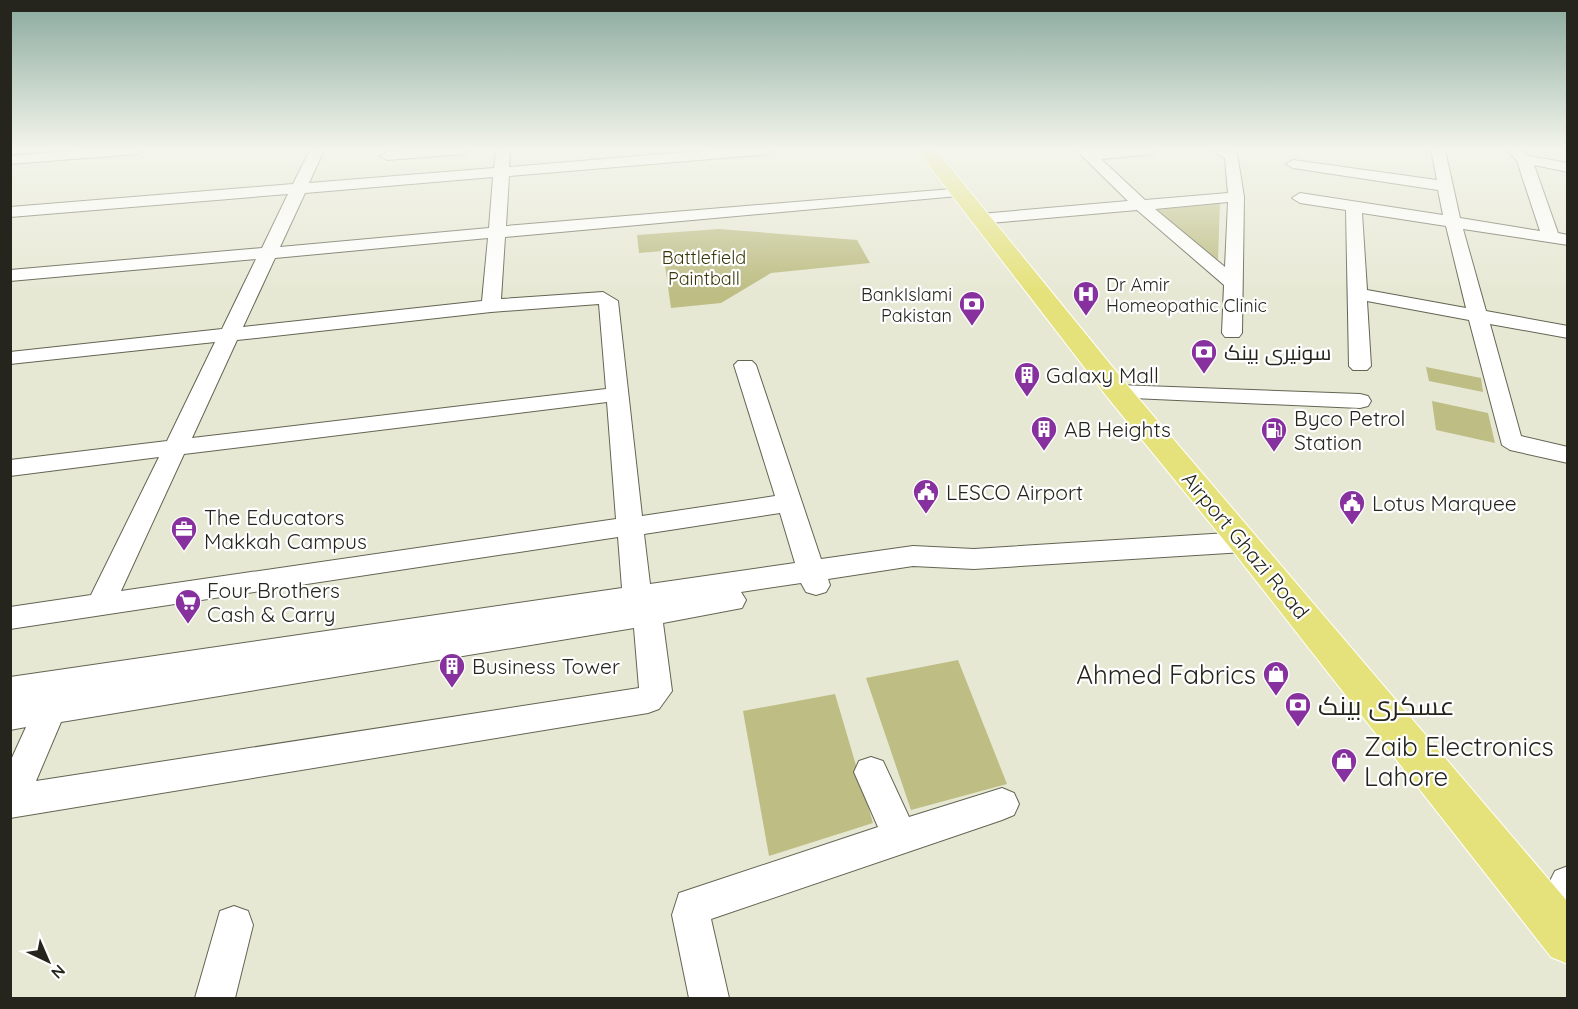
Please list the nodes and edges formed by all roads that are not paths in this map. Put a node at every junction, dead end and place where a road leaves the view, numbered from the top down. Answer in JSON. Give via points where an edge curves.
{"nodes":[{"id":1,"x":197,"y":197,"type":"edge"},
{"id":2,"x":295,"y":197,"type":"edge"},
{"id":3,"x":499,"y":197,"type":"edge"},
{"id":4,"x":891,"y":197,"type":"edge"},
{"id":5,"x":963,"y":197,"type":"edge"},
{"id":6,"x":1133,"y":197,"type":"edge"},
{"id":7,"x":1235,"y":197,"type":"edge"},
{"id":8,"x":1236,"y":197,"type":"edge"},
{"id":9,"x":1447,"y":197,"type":"edge"},
{"id":10,"x":1541,"y":197,"type":"edge"},
{"id":11,"x":1300,"y":198,"type":"dead end"},
{"id":12,"x":1141,"y":205,"type":"junction"},
{"id":13,"x":1354,"y":207,"type":"junction"},
{"id":14,"x":10,"y":212,"type":"edge"},
{"id":15,"x":980,"y":219,"type":"junction"},
{"id":16,"x":1453,"y":222,"type":"junction"},
{"id":17,"x":497,"y":233,"type":"junction"},
{"id":18,"x":1563,"y":241,"type":"edge"},
{"id":19,"x":269,"y":252,"type":"junction"},
{"id":20,"x":10,"y":276,"type":"edge"},
{"id":21,"x":1233,"y":283,"type":"junction"},
{"id":22,"x":1358,"y":294,"type":"junction"},
{"id":23,"x":491,"y":306,"type":"junction"},
{"id":24,"x":1477,"y":316,"type":"junction"},
{"id":25,"x":1568,"y":332,"type":"edge"},
{"id":26,"x":1232,"y":333,"type":"dead end"},
{"id":27,"x":230,"y":335,"type":"junction"},
{"id":28,"x":10,"y":358,"type":"edge"},
{"id":29,"x":744,"y":365,"type":"dead end"},
{"id":30,"x":1360,"y":366,"type":"dead end"},
{"id":31,"x":1118,"y":392,"type":"junction"},
{"id":32,"x":615,"y":394,"type":"junction"},
{"id":33,"x":1360,"y":401,"type":"dead end"},
{"id":34,"x":173,"y":448,"type":"junction"},
{"id":35,"x":1568,"y":455,"type":"edge"},
{"id":36,"x":10,"y":468,"type":"edge"},
{"id":37,"x":789,"y":503,"type":"junction"},
{"id":38,"x":630,"y":528,"type":"junction"},
{"id":39,"x":1244,"y":542,"type":"junction"},
{"id":40,"x":814,"y":578,"type":"junction"},
{"id":41,"x":100,"y":604,"type":"junction"},
{"id":42,"x":642,"y":606,"type":"junction"},
{"id":43,"x":10,"y":618,"type":"edge"},
{"id":44,"x":10,"y":690,"type":"edge"},
{"id":45,"x":55,"y":696,"type":"junction"},
{"id":46,"x":10,"y":716,"type":"edge"},
{"id":47,"x":870,"y":772,"type":"dead end"},
{"id":48,"x":11,"y":801,"type":"edge"},
{"id":49,"x":1002,"y":804,"type":"dead end"},
{"id":50,"x":900,"y":837,"type":"junction"},
{"id":51,"x":1568,"y":884,"type":"edge"},
{"id":52,"x":234,"y":925,"type":"dead end"},
{"id":53,"x":1559,"y":928,"type":"edge"},
{"id":54,"x":216,"y":999,"type":"edge"},
{"id":55,"x":709,"y":999,"type":"edge"}],
"edges":[{"from":1,"to":14,"type":"street"},
{"from":2,"to":19,"type":"street"},
{"from":3,"to":17,"type":"street"},
{"from":4,"to":17,"type":"street"},
{"from":5,"to":15,"type":"main road","name":"Airport Ghazi Road"},
{"from":6,"to":12,"type":"street"},
{"from":7,"to":12,"type":"street"},
{"from":8,"to":21,"type":"street"},
{"from":9,"to":16,"type":"street"},
{"from":10,"to":18,"type":"street"},
{"from":11,"to":13,"type":"street"},
{"from":12,"to":15,"type":"street"},
{"from":12,"to":21,"type":"street"},
{"from":13,"to":16,"type":"street"},
{"from":13,"to":22,"type":"street"},
{"from":15,"to":31,"type":"main road","name":"Airport Ghazi Road"},
{"from":16,"to":18,"type":"street"},
{"from":16,"to":24,"type":"street"},
{"from":17,"to":19,"type":"street"},
{"from":17,"to":23,"type":"street"},
{"from":19,"to":20,"type":"street"},
{"from":19,"to":27,"type":"street"},
{"from":21,"to":26,"type":"street"},
{"from":22,"to":24,"type":"street"},
{"from":22,"to":30,"type":"street"},
{"from":23,"to":27,"type":"street"},
{"from":23,"to":32,"type":"street","via":[[597,298],[608,301]]},
{"from":24,"to":25,"type":"street"},
{"from":24,"to":35,"type":"street","via":[[1510,440]]},
{"from":27,"to":28,"type":"street"},
{"from":27,"to":34,"type":"street"},
{"from":29,"to":37,"type":"street"},
{"from":31,"to":33,"type":"street"},
{"from":31,"to":39,"type":"main road","name":"Airport Ghazi Road"},
{"from":32,"to":34,"type":"street"},
{"from":32,"to":38,"type":"street"},
{"from":34,"to":36,"type":"street"},
{"from":34,"to":41,"type":"street"},
{"from":37,"to":38,"type":"street"},
{"from":37,"to":40,"type":"street"},
{"from":38,"to":41,"type":"street"},
{"from":38,"to":42,"type":"street"},
{"from":39,"to":40,"type":"street","via":[[974,559],[920,572]]},
{"from":39,"to":53,"type":"main road","name":"Airport Ghazi Road"},
{"from":40,"to":42,"type":"street"},
{"from":41,"to":43,"type":"street"},
{"from":42,"to":45,"type":"street"},
{"from":42,"to":48,"type":"street","via":[[656,681],[656,691],[648,700]]},
{"from":44,"to":45,"type":"street"},
{"from":45,"to":46,"type":"street"},
{"from":45,"to":48,"type":"street"},
{"from":47,"to":50,"type":"street"},
{"from":49,"to":50,"type":"street"},
{"from":50,"to":55,"type":"street","via":[[692,906]]},
{"from":51,"to":53,"type":"street"},
{"from":52,"to":54,"type":"street"}]}
